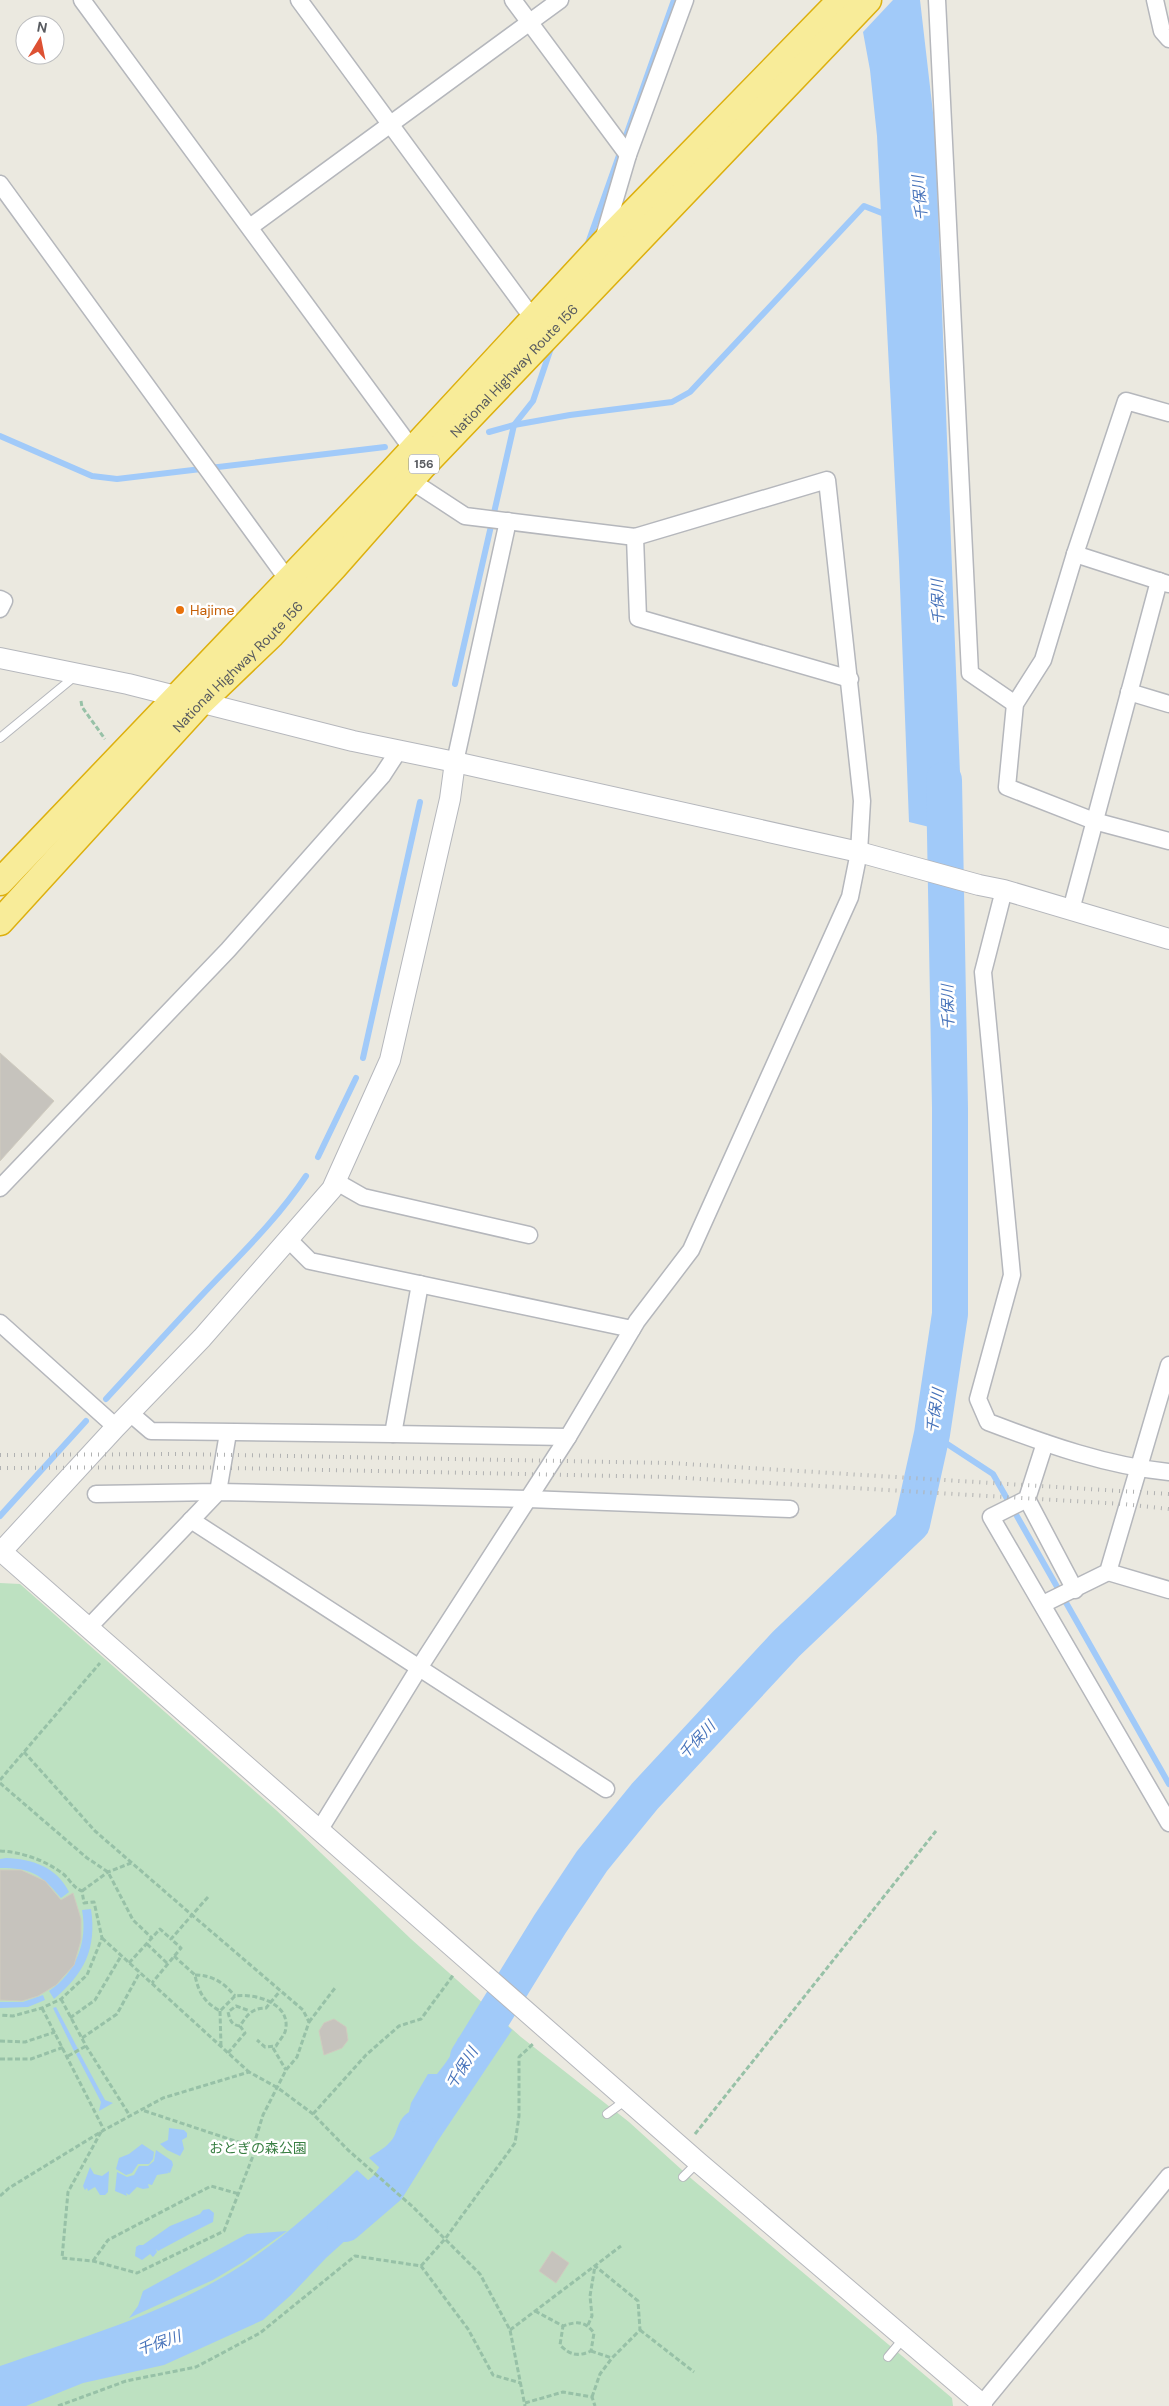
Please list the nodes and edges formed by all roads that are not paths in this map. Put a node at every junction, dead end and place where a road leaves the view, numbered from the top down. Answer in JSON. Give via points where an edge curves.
{"nodes":[{"id":1,"x":82,"y":0,"type":"edge"},
{"id":2,"x":298,"y":0,"type":"edge"},
{"id":3,"x":513,"y":0,"type":"edge"},
{"id":4,"x":560,"y":0,"type":"edge"},
{"id":5,"x":686,"y":0,"type":"edge"},
{"id":6,"x":937,"y":0,"type":"edge"},
{"id":7,"x":1155,"y":0,"type":"edge"},
{"id":8,"x":855,"y":4,"type":"edge"},
{"id":9,"x":529,"y":23,"type":"junction"},
{"id":10,"x":1169,"y":39,"type":"edge"},
{"id":11,"x":390,"y":125,"type":"junction"},
{"id":12,"x":628,"y":155,"type":"junction"},
{"id":13,"x":0,"y":184,"type":"edge"},
{"id":14,"x":250,"y":227,"type":"junction"},
{"id":15,"x":602,"y":245,"type":"junction"},
{"id":16,"x":534,"y":320,"type":"junction"},
{"id":17,"x":1169,"y":413,"type":"edge"},
{"id":18,"x":412,"y":449,"type":"junction"},
{"id":19,"x":410,"y":480,"type":"junction"},
{"id":20,"x":508,"y":521,"type":"junction"},
{"id":21,"x":634,"y":537,"type":"junction"},
{"id":22,"x":1075,"y":554,"type":"junction"},
{"id":23,"x":288,"y":580,"type":"junction"},
{"id":24,"x":1164,"y":583,"type":"edge"},
{"id":25,"x":0,"y":599,"type":"edge"},
{"id":26,"x":0,"y":609,"type":"edge"},
{"id":27,"x":0,"y":658,"type":"edge"},
{"id":28,"x":78,"y":673,"type":"junction"},
{"id":29,"x":850,"y":679,"type":"junction"},
{"id":30,"x":1128,"y":692,"type":"junction"},
{"id":31,"x":188,"y":700,"type":"junction"},
{"id":32,"x":1015,"y":704,"type":"junction"},
{"id":33,"x":1169,"y":704,"type":"edge"},
{"id":34,"x":0,"y":738,"type":"edge"},
{"id":35,"x":399,"y":750,"type":"junction"},
{"id":36,"x":455,"y":762,"type":"junction"},
{"id":37,"x":1094,"y":821,"type":"junction"},
{"id":38,"x":1169,"y":841,"type":"edge"},
{"id":39,"x":859,"y":852,"type":"junction"},
{"id":40,"x":0,"y":882,"type":"edge"},
{"id":41,"x":1004,"y":890,"type":"junction"},
{"id":42,"x":1070,"y":910,"type":"junction"},
{"id":43,"x":0,"y":922,"type":"edge"},
{"id":44,"x":1169,"y":939,"type":"edge"},
{"id":45,"x":335,"y":1181,"type":"junction"},
{"id":46,"x":0,"y":1188,"type":"edge"},
{"id":47,"x":529,"y":1235,"type":"dead end"},
{"id":48,"x":289,"y":1240,"type":"junction"},
{"id":49,"x":420,"y":1284,"type":"junction"},
{"id":50,"x":0,"y":1323,"type":"edge"},
{"id":51,"x":632,"y":1329,"type":"junction"},
{"id":52,"x":1169,"y":1365,"type":"edge"},
{"id":53,"x":123,"y":1420,"type":"junction"},
{"id":54,"x":228,"y":1433,"type":"junction"},
{"id":55,"x":393,"y":1434,"type":"junction"},
{"id":56,"x":568,"y":1437,"type":"junction"},
{"id":57,"x":1045,"y":1443,"type":"junction"},
{"id":58,"x":1138,"y":1469,"type":"junction"},
{"id":59,"x":1169,"y":1472,"type":"edge"},
{"id":60,"x":218,"y":1492,"type":"junction"},
{"id":61,"x":96,"y":1494,"type":"dead end"},
{"id":62,"x":528,"y":1499,"type":"junction"},
{"id":63,"x":1027,"y":1499,"type":"junction"},
{"id":64,"x":790,"y":1509,"type":"dead end"},
{"id":65,"x":191,"y":1520,"type":"junction"},
{"id":66,"x":1,"y":1552,"type":"edge"},
{"id":67,"x":1108,"y":1572,"type":"junction"},
{"id":68,"x":1075,"y":1590,"type":"junction"},
{"id":69,"x":1169,"y":1590,"type":"edge"},
{"id":70,"x":1042,"y":1604,"type":"junction"},
{"id":71,"x":89,"y":1627,"type":"junction"},
{"id":72,"x":419,"y":1668,"type":"junction"},
{"id":73,"x":606,"y":1789,"type":"dead end"},
{"id":74,"x":1169,"y":1824,"type":"edge"},
{"id":75,"x":320,"y":1829,"type":"junction"},
{"id":76,"x":627,"y":2098,"type":"junction"},
{"id":77,"x":607,"y":2114,"type":"dead end"},
{"id":78,"x":698,"y":2162,"type":"junction"},
{"id":79,"x":1169,"y":2176,"type":"edge"},
{"id":80,"x":683,"y":2177,"type":"dead end"},
{"id":81,"x":903,"y":2338,"type":"junction"},
{"id":82,"x":888,"y":2357,"type":"dead end"},
{"id":83,"x":981,"y":2405,"type":"edge"}],
"edges":[{"from":1,"to":14,"type":"street"},
{"from":2,"to":11,"type":"street"},
{"from":3,"to":9,"type":"street"},
{"from":4,"to":9,"type":"street"},
{"from":5,"to":12,"type":"street"},
{"from":6,"to":32,"type":"street","via":[[970,673]]},
{"from":7,"to":10,"type":"street","via":[[1162,31]]},
{"from":8,"to":15,"type":"highway","name":"National Highway Route 156","number":"156"},
{"from":8,"to":19,"type":"highway","name":"National Highway Route 156","number":"156"},
{"from":9,"to":11,"type":"street"},
{"from":9,"to":12,"type":"street"},
{"from":11,"to":14,"type":"street"},
{"from":11,"to":16,"type":"street"},
{"from":12,"to":15,"type":"street"},
{"from":13,"to":23,"type":"street"},
{"from":14,"to":18,"type":"street"},
{"from":15,"to":16,"type":"highway","name":"National Highway Route 156","number":"156"},
{"from":16,"to":18,"type":"highway","name":"National Highway Route 156","number":"156"},
{"from":17,"to":22,"type":"street","via":[[1126,401]]},
{"from":18,"to":23,"type":"highway","name":"National Highway Route 156","number":"156"},
{"from":19,"to":20,"type":"street","via":[[465,516]]},
{"from":19,"to":31,"type":"highway","name":"National Highway Route 156","number":"156","via":[[278,627]]},
{"from":20,"to":21,"type":"street"},
{"from":20,"to":36,"type":"street"},
{"from":21,"to":29,"type":"street","via":[[638,618]]},
{"from":21,"to":29,"type":"street","via":[[827,480]]},
{"from":22,"to":24,"type":"street"},
{"from":22,"to":32,"type":"street","via":[[1043,660]]},
{"from":23,"to":31,"type":"highway","name":"National Highway Route 156","number":"156"},
{"from":24,"to":30,"type":"street"},
{"from":25,"to":26,"type":"street","via":[[4,601]]},
{"from":27,"to":28,"type":"street"},
{"from":28,"to":31,"type":"street"},
{"from":28,"to":34,"type":"lane"},
{"from":29,"to":39,"type":"street","via":[[862,801]]},
{"from":30,"to":33,"type":"street"},
{"from":30,"to":37,"type":"street"},
{"from":31,"to":35,"type":"street"},
{"from":31,"to":40,"type":"highway","name":"National Highway Route 156","number":"156"},
{"from":31,"to":43,"type":"highway","name":"National Highway Route 156","number":"156"},
{"from":32,"to":37,"type":"street","via":[[1007,787]]},
{"from":35,"to":36,"type":"street"},
{"from":35,"to":46,"type":"street","via":[[382,776],[228,950]]},
{"from":36,"to":39,"type":"street"},
{"from":36,"to":45,"type":"street","via":[[450,799],[390,1060]]},
{"from":37,"to":38,"type":"street"},
{"from":37,"to":42,"type":"street"},
{"from":39,"to":41,"type":"street"},
{"from":39,"to":51,"type":"street","via":[[850,897],[690,1250]]},
{"from":41,"to":42,"type":"street"},
{"from":41,"to":57,"type":"street","via":[[983,972],[1012,1275],[978,1399],[988,1422]]},
{"from":42,"to":44,"type":"street"},
{"from":45,"to":47,"type":"street","via":[[363,1197]]},
{"from":45,"to":48,"type":"street"},
{"from":48,"to":49,"type":"street","via":[[310,1261]]},
{"from":48,"to":53,"type":"street"},
{"from":49,"to":51,"type":"street"},
{"from":49,"to":55,"type":"street"},
{"from":50,"to":53,"type":"street"},
{"from":51,"to":56,"type":"street"},
{"from":52,"to":58,"type":"street"},
{"from":53,"to":54,"type":"street","via":[[151,1431]]},
{"from":53,"to":66,"type":"street"},
{"from":54,"to":55,"type":"street"},
{"from":54,"to":60,"type":"street"},
{"from":55,"to":56,"type":"street"},
{"from":56,"to":62,"type":"street"},
{"from":57,"to":58,"type":"street"},
{"from":57,"to":63,"type":"street"},
{"from":58,"to":59,"type":"street"},
{"from":58,"to":67,"type":"street"},
{"from":60,"to":61,"type":"street"},
{"from":60,"to":62,"type":"street"},
{"from":60,"to":65,"type":"street"},
{"from":62,"to":64,"type":"street"},
{"from":62,"to":72,"type":"street"},
{"from":63,"to":68,"type":"street"},
{"from":63,"to":70,"type":"street","via":[[991,1517]]},
{"from":65,"to":71,"type":"street"},
{"from":65,"to":72,"type":"street"},
{"from":66,"to":71,"type":"street"},
{"from":67,"to":68,"type":"street"},
{"from":67,"to":69,"type":"street"},
{"from":68,"to":70,"type":"street"},
{"from":70,"to":74,"type":"street"},
{"from":71,"to":75,"type":"street"},
{"from":72,"to":73,"type":"street"},
{"from":72,"to":75,"type":"street"},
{"from":75,"to":76,"type":"street"},
{"from":76,"to":77,"type":"lane"},
{"from":76,"to":78,"type":"street"},
{"from":78,"to":80,"type":"lane"},
{"from":78,"to":81,"type":"street"},
{"from":79,"to":83,"type":"street"},
{"from":81,"to":82,"type":"lane"},
{"from":81,"to":83,"type":"street"}]}
